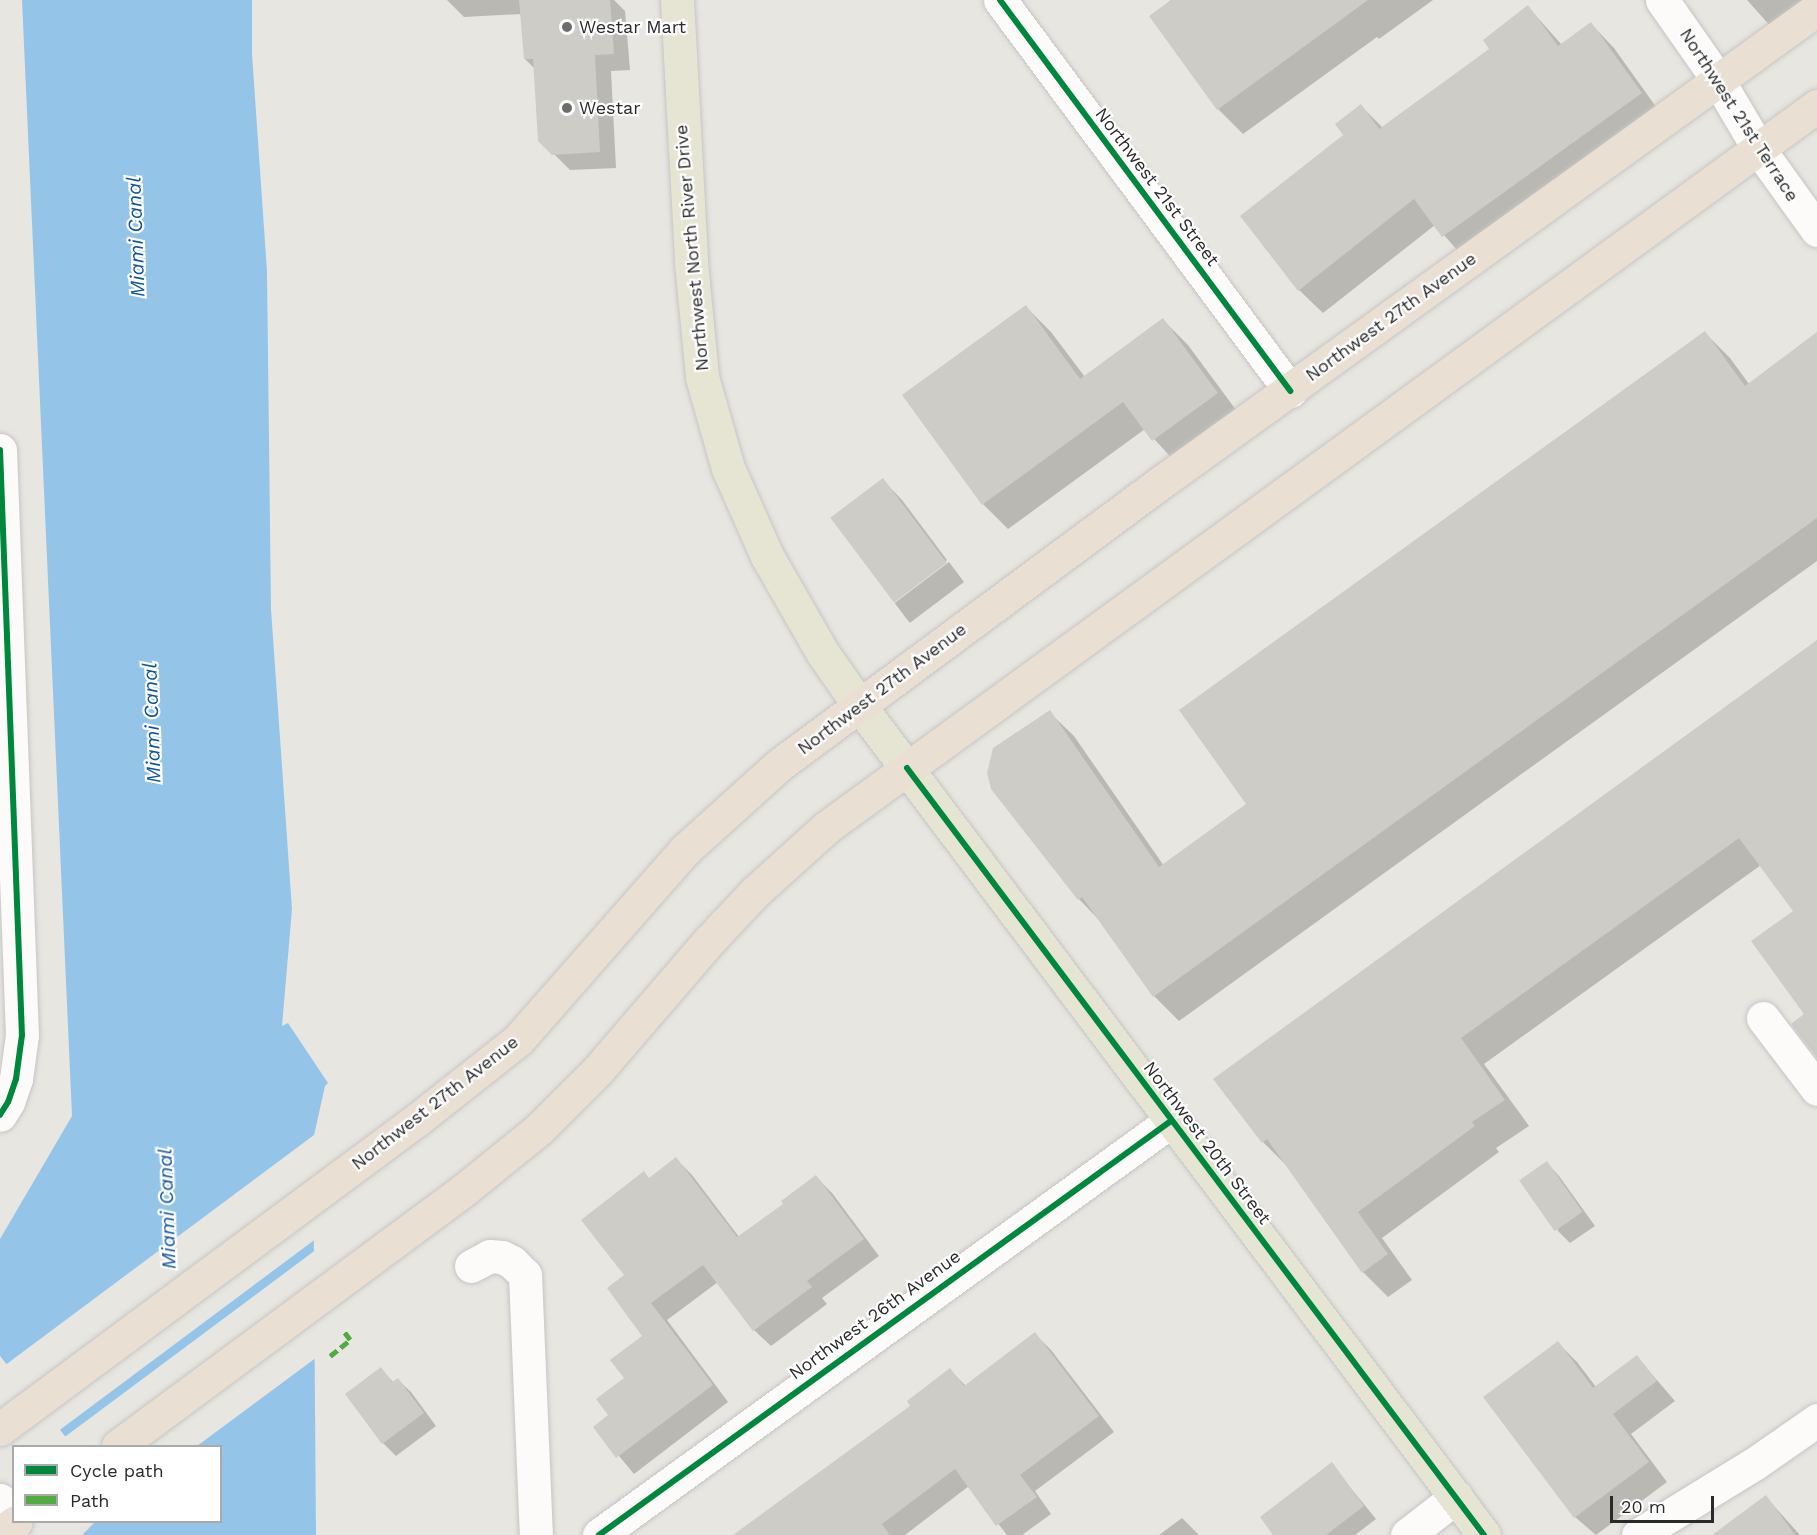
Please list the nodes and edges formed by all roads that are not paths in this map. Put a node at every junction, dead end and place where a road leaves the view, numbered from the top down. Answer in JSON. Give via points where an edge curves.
{"nodes":[{"id":1,"x":677,"y":0,"type":"edge"},
{"id":2,"x":1000,"y":0,"type":"edge"},
{"id":3,"x":1662,"y":0,"type":"edge"},
{"id":4,"x":1817,"y":9,"type":"edge"},
{"id":5,"x":1718,"y":80,"type":"junction"},
{"id":6,"x":1817,"y":106,"type":"edge"},
{"id":7,"x":1758,"y":148,"type":"junction"},
{"id":8,"x":1817,"y":230,"type":"edge"},
{"id":9,"x":1290,"y":391,"type":"junction"},
{"id":10,"x":0,"y":450,"type":"edge"},
{"id":11,"x":767,"y":556,"type":"joint"},
{"id":12,"x":860,"y":705,"type":"junction"},
{"id":13,"x":907,"y":768,"type":"junction"},
{"id":14,"x":1763,"y":1018,"type":"dead end"},
{"id":15,"x":1817,"y":1089,"type":"edge"},
{"id":16,"x":0,"y":1115,"type":"edge"},
{"id":17,"x":1171,"y":1120,"type":"junction"},
{"id":18,"x":471,"y":1266,"type":"dead end"},
{"id":19,"x":1817,"y":1420,"type":"edge"},
{"id":20,"x":0,"y":1429,"type":"edge"},
{"id":21,"x":119,"y":1445,"type":"edge"},
{"id":22,"x":1456,"y":1497,"type":"junction"},
{"id":23,"x":0,"y":1500,"type":"edge"},
{"id":24,"x":12,"y":1516,"type":"edge"},
{"id":25,"x":12,"y":1523,"type":"edge"},
{"id":26,"x":17,"y":1523,"type":"edge"},
{"id":27,"x":0,"y":1533,"type":"edge"},
{"id":28,"x":27,"y":1535,"type":"edge"},
{"id":29,"x":536,"y":1535,"type":"edge"},
{"id":30,"x":599,"y":1535,"type":"edge"},
{"id":31,"x":1407,"y":1535,"type":"edge"},
{"id":32,"x":1484,"y":1535,"type":"edge"},
{"id":33,"x":1638,"y":1535,"type":"edge"}],
"edges":[{"from":1,"to":11,"type":"main road","name":"Northwest North River Drive","via":[[690,262],[702,377],[728,468]]},
{"from":2,"to":9,"type":"street","name":"Northwest 21st Street"},
{"from":3,"to":5,"type":"street","name":"Northwest 21st Terrace"},
{"from":4,"to":5,"type":"highway","name":"Northwest 27th Avenue"},
{"from":5,"to":7,"type":"street","name":"Northwest 21st Terrace"},
{"from":5,"to":9,"type":"highway","name":"Northwest 27th Avenue"},
{"from":6,"to":7,"type":"highway"},
{"from":7,"to":8,"type":"street","name":"Northwest 21st Terrace"},
{"from":7,"to":13,"type":"highway"},
{"from":9,"to":12,"type":"highway","name":"Northwest 27th Avenue"},
{"from":10,"to":16,"type":"street","via":[[21,1035],[16,1079]]},
{"from":11,"to":12,"type":"main road","name":"Northwest 20th Street","via":[[822,652]]},
{"from":12,"to":13,"type":"main road","name":"Northwest 20th Street"},
{"from":12,"to":20,"type":"highway","name":"Northwest 27th Avenue","via":[[779,765],[718,818],[649,888],[518,1040],[418,1119]]},
{"from":13,"to":17,"type":"main road","name":"Northwest 20th Street"},
{"from":13,"to":21,"type":"highway","via":[[827,827],[755,892],[598,1070],[539,1129],[465,1190]]},
{"from":14,"to":15,"type":"street"},
{"from":17,"to":22,"type":"main road","name":"Northwest 20th Street"},
{"from":17,"to":30,"type":"street","name":"Northwest 26th Avenue"},
{"from":18,"to":29,"type":"street","via":[[490,1256],[502,1257],[525,1275]]},
{"from":19,"to":33,"type":"street"},
{"from":22,"to":31,"type":"street"},
{"from":22,"to":32,"type":"main road","name":"Northwest 20th Street"},
{"from":23,"to":24,"type":"street"},
{"from":25,"to":27,"type":"highway"},
{"from":26,"to":28,"type":"street"}]}
